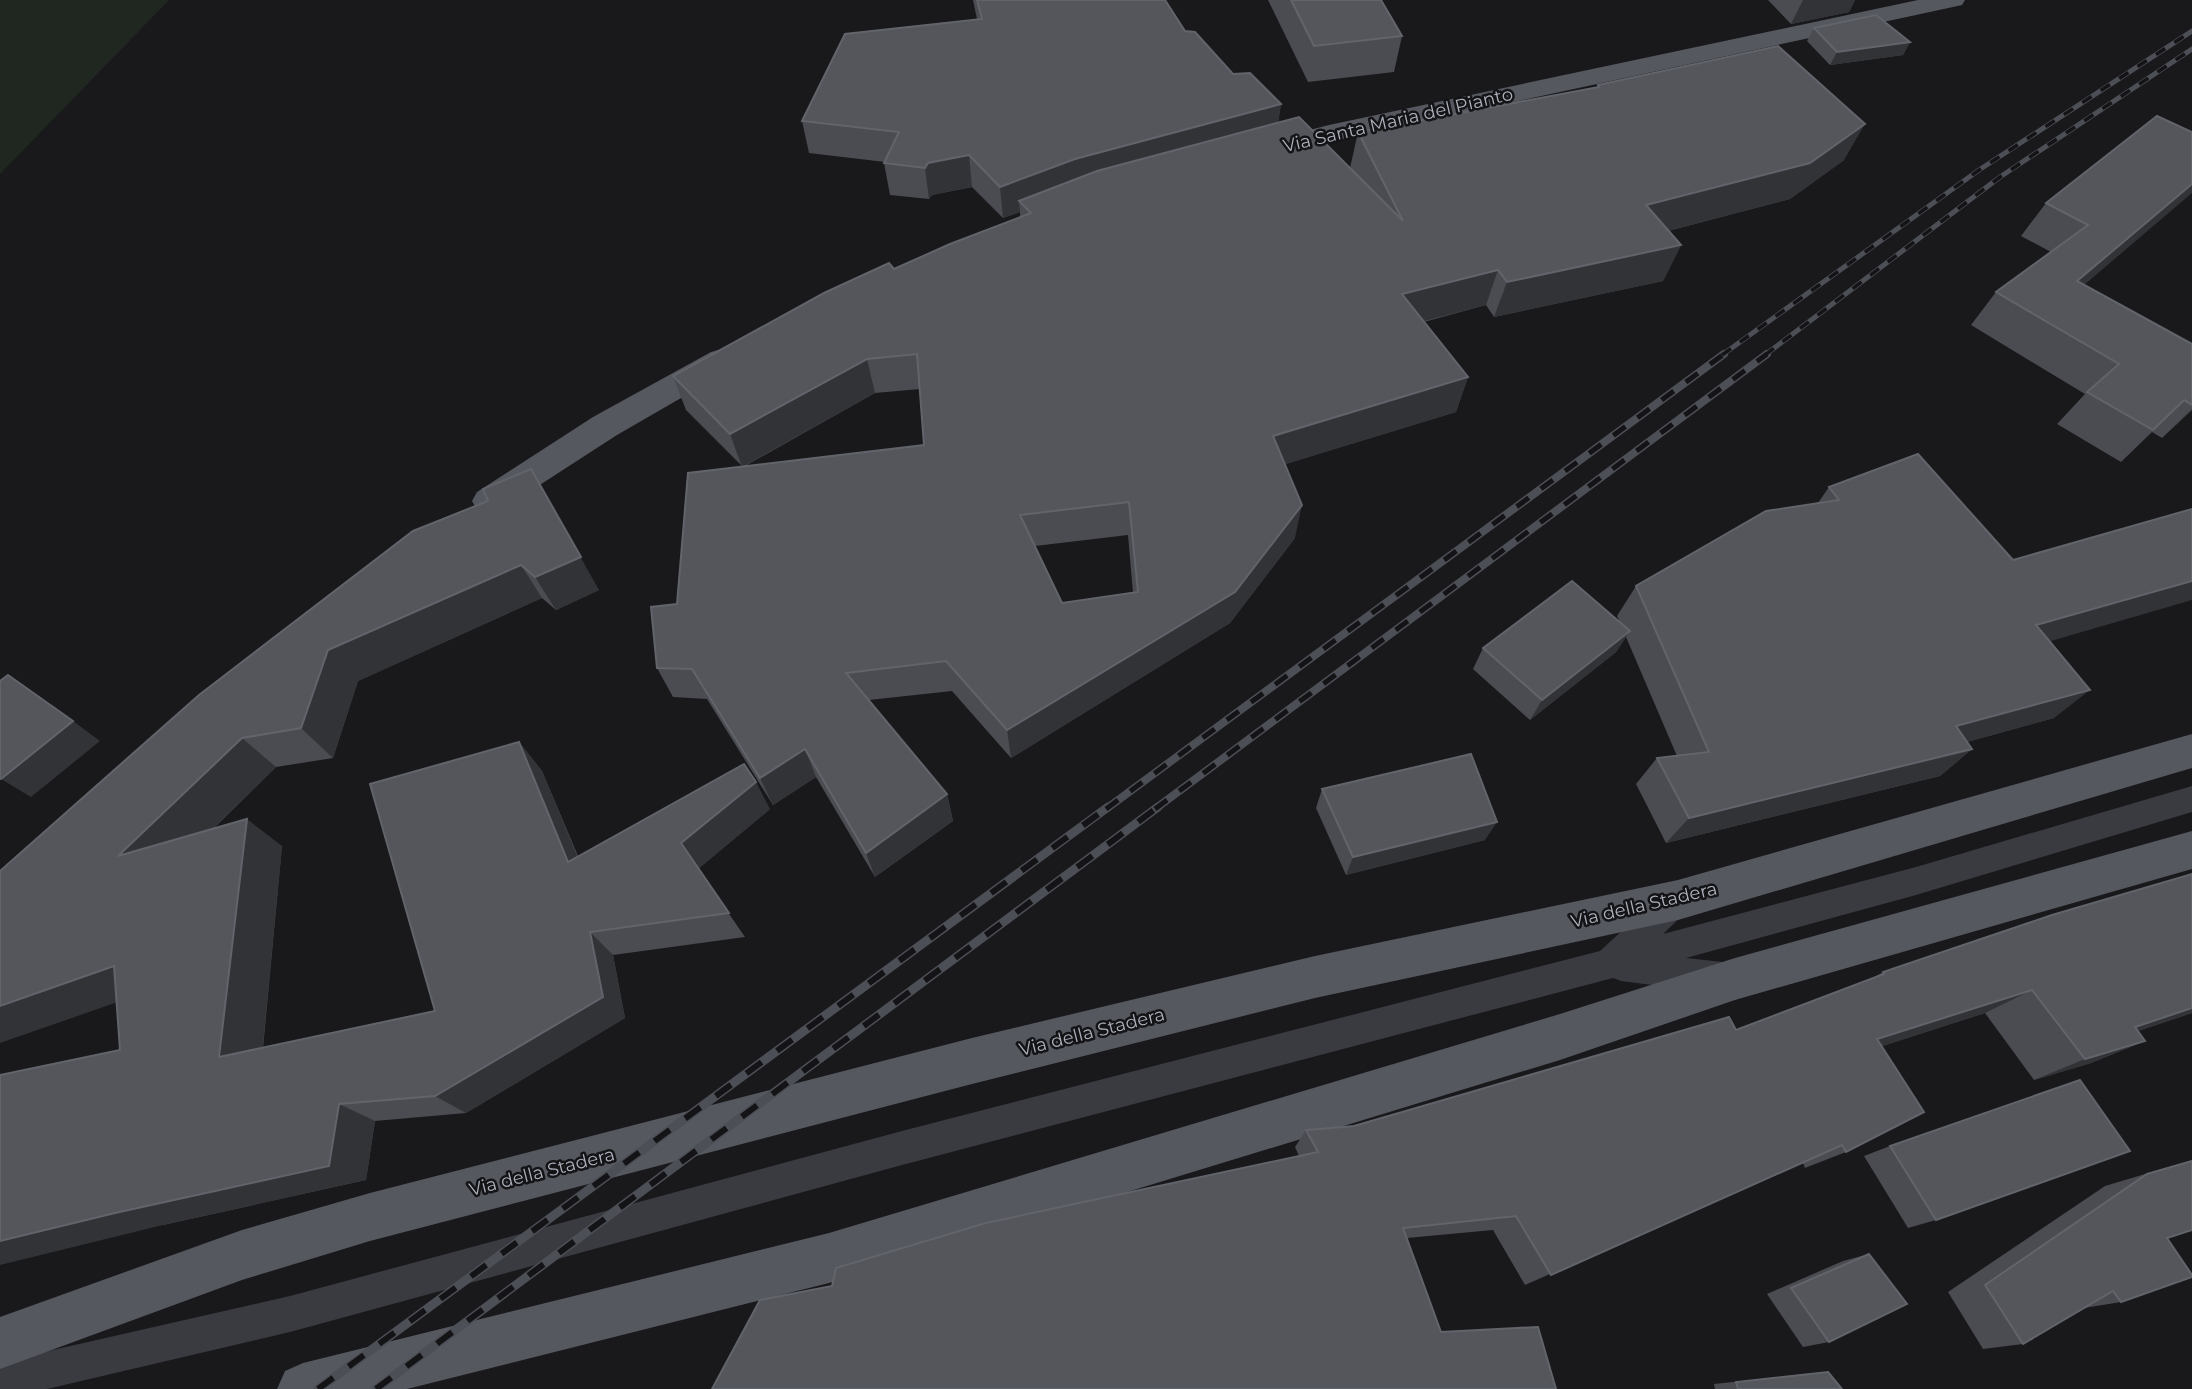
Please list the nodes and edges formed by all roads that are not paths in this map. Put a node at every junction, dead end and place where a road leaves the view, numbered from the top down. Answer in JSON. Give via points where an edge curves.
{"nodes":[{"id":1,"x":1953,"y":0,"type":"edge"},
{"id":2,"x":1239,"y":157,"type":"edge"},
{"id":3,"x":752,"y":343,"type":"edge"},
{"id":4,"x":461,"y":519,"type":"edge"},
{"id":5,"x":2192,"y":751,"type":"edge"},
{"id":6,"x":2192,"y":799,"type":"edge"},
{"id":7,"x":2192,"y":850,"type":"edge"},
{"id":8,"x":1678,"y":900,"type":"junction"},
{"id":9,"x":1608,"y":964,"type":"junction"},
{"id":10,"x":1735,"y":979,"type":"junction"},
{"id":11,"x":0,"y":1343,"type":"edge"},
{"id":12,"x":0,"y":1381,"type":"edge"},
{"id":13,"x":303,"y":1389,"type":"edge"}],
"edges":[{"from":1,"to":2,"type":"main road","name":"Via Santa Maria del Pianto","via":[[1329,132]]},
{"from":3,"to":4,"type":"main road","via":[[605,426]]},
{"from":5,"to":8,"type":"main road","name":"Via della Stadera"},
{"from":6,"to":9,"type":"lane","via":[[1916,881]]},
{"from":7,"to":10,"type":"main road"},
{"from":8,"to":9,"type":"lane"},
{"from":8,"to":11,"type":"main road","name":"Via della Stadera","via":[[1315,977],[370,1217],[171,1280]]},
{"from":9,"to":10,"type":"lane"},
{"from":9,"to":12,"type":"lane","via":[[290,1314]]},
{"from":10,"to":13,"type":"main road","via":[[1560,1037],[829,1258]]}]}
